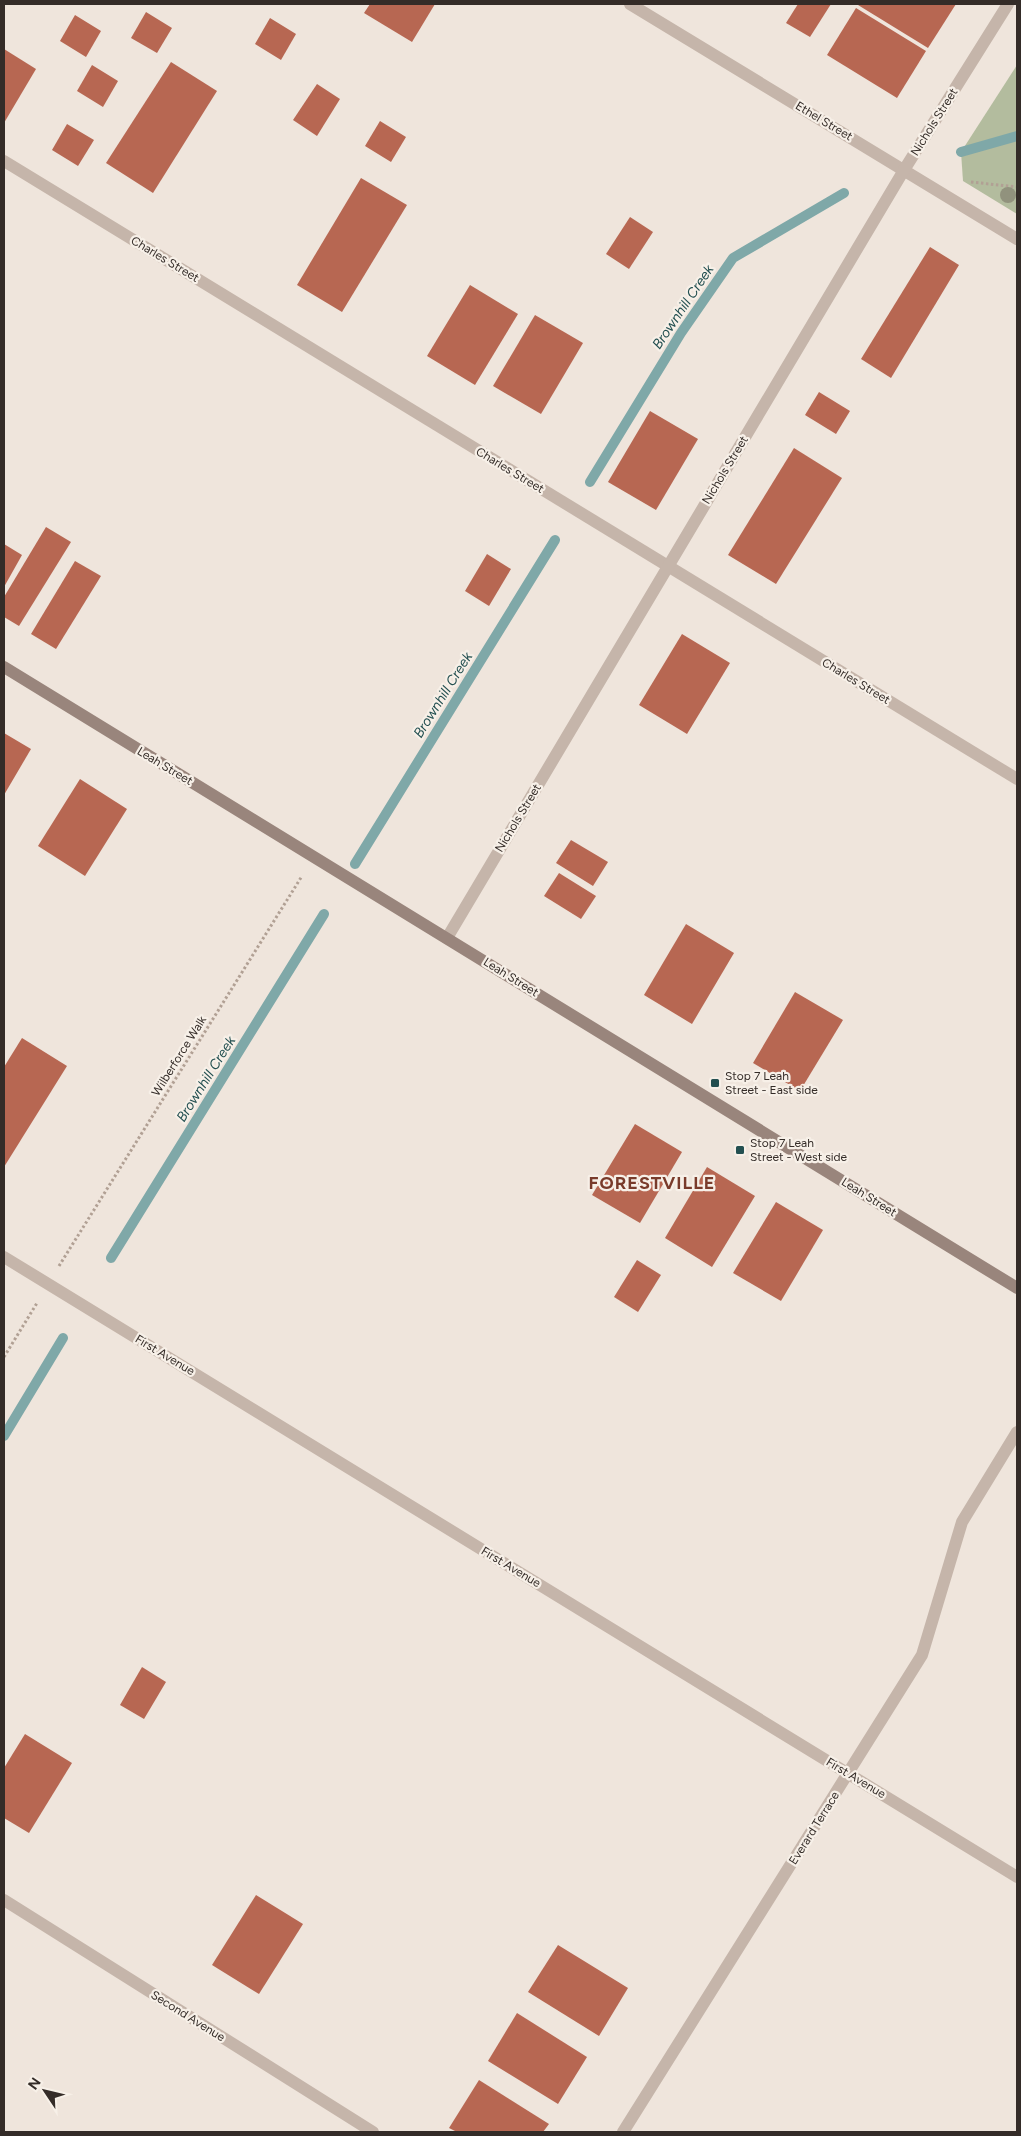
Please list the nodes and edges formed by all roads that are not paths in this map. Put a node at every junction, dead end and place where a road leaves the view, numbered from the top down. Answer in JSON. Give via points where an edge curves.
{"nodes":[{"id":1,"x":630,"y":4,"type":"edge"},
{"id":2,"x":1008,"y":4,"type":"edge"},
{"id":3,"x":4,"y":161,"type":"edge"},
{"id":4,"x":904,"y":170,"type":"junction"},
{"id":5,"x":1017,"y":239,"type":"edge"},
{"id":6,"x":668,"y":566,"type":"junction"},
{"id":7,"x":4,"y":667,"type":"edge"},
{"id":8,"x":1017,"y":779,"type":"edge"},
{"id":9,"x":447,"y":938,"type":"junction"},
{"id":10,"x":4,"y":1257,"type":"edge"},
{"id":11,"x":1017,"y":1288,"type":"edge"},
{"id":12,"x":1017,"y":1432,"type":"edge"},
{"id":13,"x":849,"y":1773,"type":"junction"},
{"id":14,"x":1017,"y":1877,"type":"edge"},
{"id":15,"x":4,"y":1900,"type":"edge"},
{"id":16,"x":373,"y":2132,"type":"edge"},
{"id":17,"x":623,"y":2132,"type":"edge"}],
"edges":[{"from":1,"to":4,"type":"street","name":"Ethel Street"},
{"from":2,"to":4,"type":"street","name":"Nichols Street"},
{"from":3,"to":6,"type":"street","name":"Charles Street"},
{"from":4,"to":5,"type":"street","name":"Ethel Street"},
{"from":4,"to":6,"type":"street","name":"Nichols Street"},
{"from":6,"to":8,"type":"street","name":"Charles Street"},
{"from":6,"to":9,"type":"street","name":"Nichols Street"},
{"from":7,"to":9,"type":"street","name":"Leah Street"},
{"from":9,"to":11,"type":"street","name":"Leah Street"},
{"from":10,"to":13,"type":"street","name":"First Avenue"},
{"from":12,"to":13,"type":"street","name":"Everard Terrace","via":[[962,1522],[922,1655]]},
{"from":13,"to":14,"type":"street","name":"First Avenue"},
{"from":13,"to":17,"type":"street","name":"Everard Terrace"},
{"from":15,"to":16,"type":"street","name":"Second Avenue"}]}
